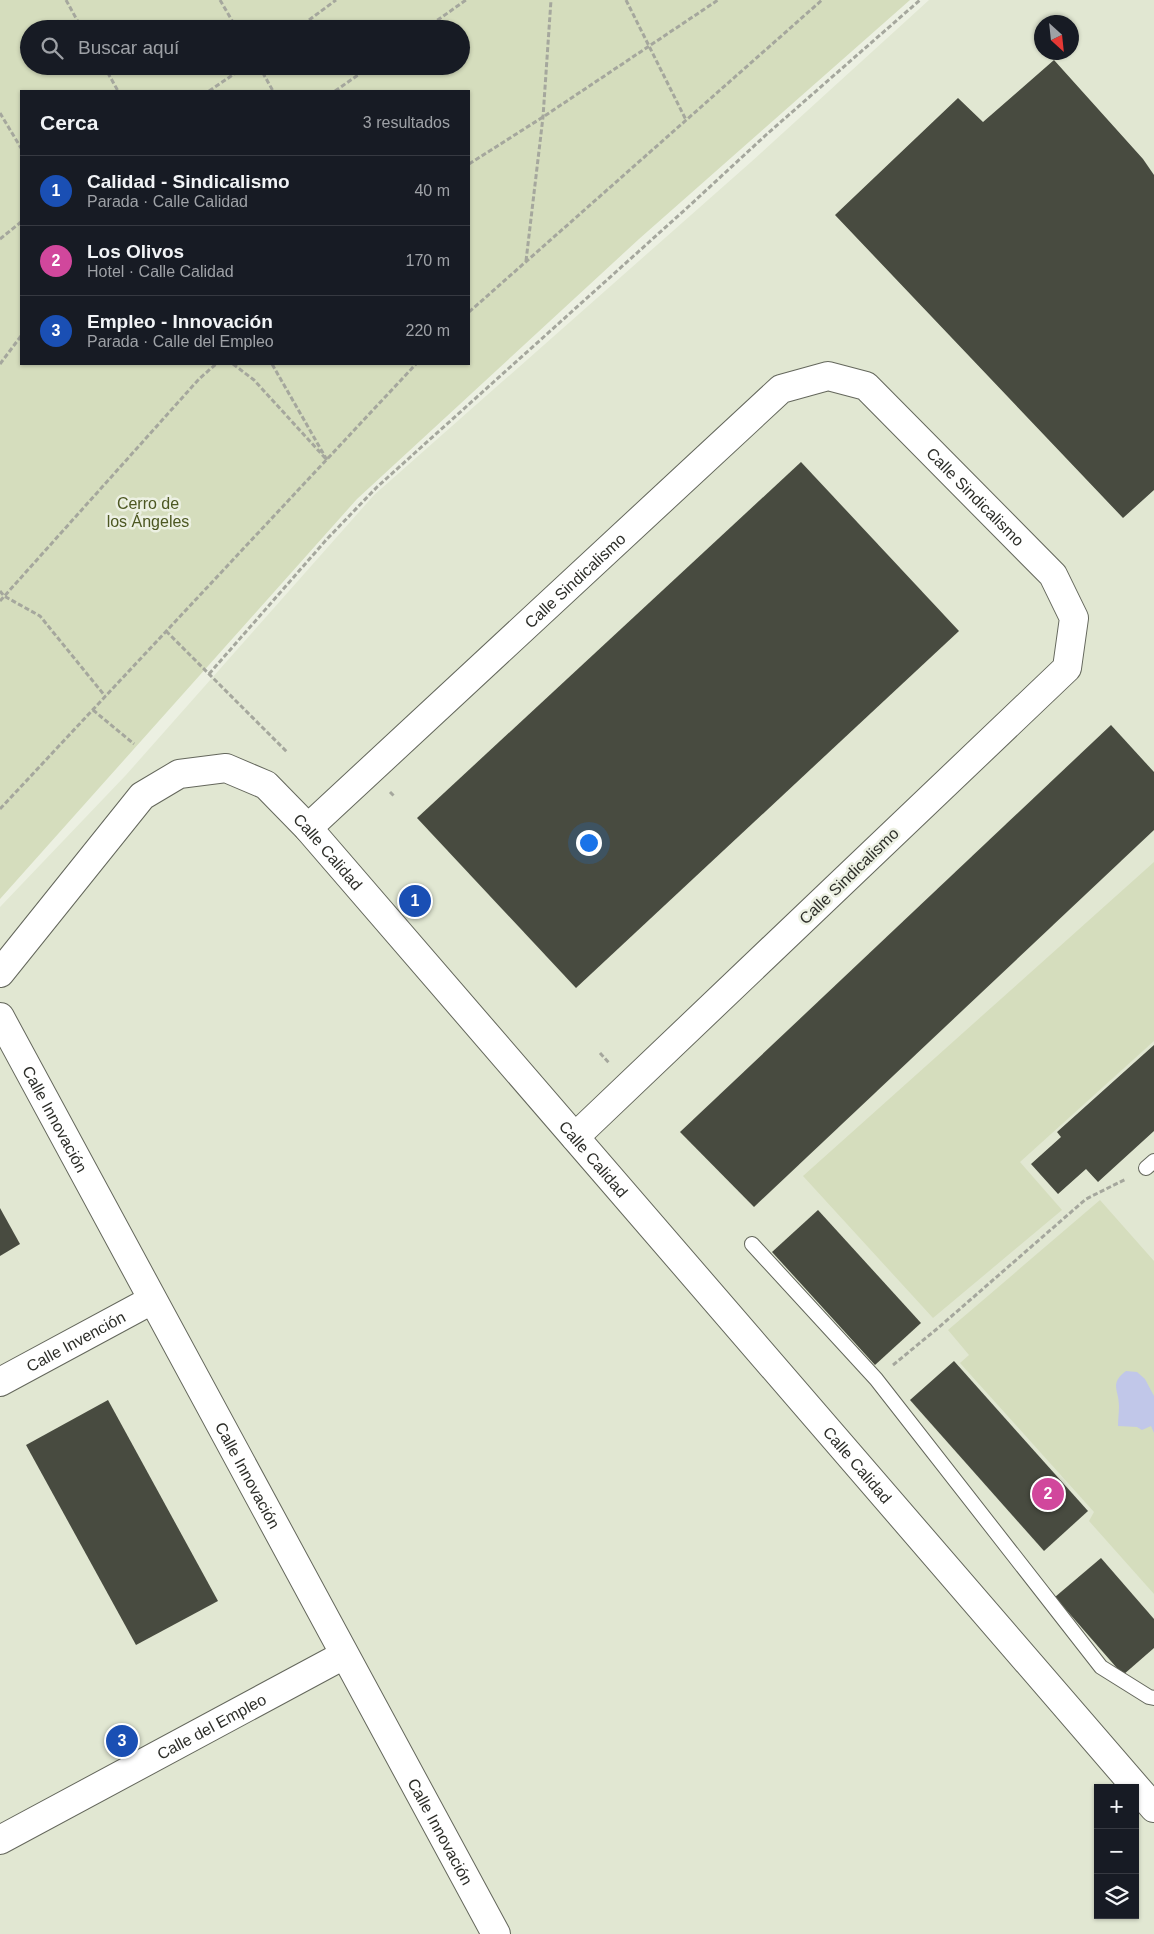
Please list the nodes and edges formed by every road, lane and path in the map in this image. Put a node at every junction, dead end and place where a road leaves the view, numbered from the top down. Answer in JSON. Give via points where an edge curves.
{"nodes":[{"id":1,"x":66,"y":0,"type":"edge"},
{"id":2,"x":220,"y":0,"type":"edge"},
{"id":3,"x":336,"y":0,"type":"edge"},
{"id":4,"x":466,"y":0,"type":"edge"},
{"id":5,"x":551,"y":0,"type":"edge"},
{"id":6,"x":626,"y":0,"type":"edge"},
{"id":7,"x":718,"y":0,"type":"edge"},
{"id":8,"x":822,"y":0,"type":"edge"},
{"id":9,"x":920,"y":0,"type":"edge"},
{"id":10,"x":77,"y":20,"type":"edge"},
{"id":11,"x":232,"y":20,"type":"edge"},
{"id":12,"x":309,"y":20,"type":"edge"},
{"id":13,"x":437,"y":20,"type":"edge"},
{"id":14,"x":650,"y":46,"type":"junction"},
{"id":15,"x":109,"y":75,"type":"edge"},
{"id":16,"x":233,"y":75,"type":"edge"},
{"id":17,"x":264,"y":75,"type":"edge"},
{"id":18,"x":358,"y":75,"type":"edge"},
{"id":19,"x":117,"y":90,"type":"edge"},
{"id":20,"x":211,"y":90,"type":"edge"},
{"id":21,"x":273,"y":90,"type":"edge"},
{"id":22,"x":336,"y":90,"type":"edge"},
{"id":23,"x":0,"y":113,"type":"edge"},
{"id":24,"x":543,"y":117,"type":"junction"},
{"id":25,"x":686,"y":120,"type":"junction"},
{"id":26,"x":20,"y":146,"type":"edge"},
{"id":27,"x":470,"y":163,"type":"edge"},
{"id":28,"x":20,"y":223,"type":"edge"},
{"id":29,"x":0,"y":239,"type":"edge"},
{"id":30,"x":526,"y":262,"type":"junction"},
{"id":31,"x":470,"y":311,"type":"edge"},
{"id":32,"x":20,"y":337,"type":"edge"},
{"id":33,"x":0,"y":364,"type":"edge"},
{"id":34,"x":215,"y":365,"type":"edge"},
{"id":35,"x":234,"y":365,"type":"edge"},
{"id":36,"x":273,"y":365,"type":"edge"},
{"id":37,"x":415,"y":365,"type":"edge"},
{"id":38,"x":327,"y":460,"type":"junction"},
{"id":39,"x":0,"y":591,"type":"edge"},
{"id":40,"x":4,"y":596,"type":"junction"},
{"id":41,"x":0,"y":601,"type":"edge"},
{"id":42,"x":166,"y":631,"type":"junction"},
{"id":43,"x":209,"y":674,"type":"junction"},
{"id":44,"x":105,"y":696,"type":"junction"},
{"id":45,"x":93,"y":710,"type":"junction"},
{"id":46,"x":134,"y":744,"type":"dead end"},
{"id":47,"x":288,"y":753,"type":"dead end"},
{"id":48,"x":0,"y":809,"type":"edge"},
{"id":49,"x":308,"y":828,"type":"junction"},
{"id":50,"x":0,"y":973,"type":"edge"},
{"id":51,"x":0,"y":1017,"type":"edge"},
{"id":52,"x":575,"y":1137,"type":"junction"},
{"id":53,"x":1150,"y":1164,"type":"edge"},
{"id":54,"x":752,"y":1244,"type":"dead end"},
{"id":55,"x":152,"y":1300,"type":"junction"},
{"id":56,"x":876,"y":1379,"type":"junction"},
{"id":57,"x":0,"y":1382,"type":"edge"},
{"id":58,"x":344,"y":1655,"type":"junction"},
{"id":59,"x":1154,"y":1698,"type":"edge"},
{"id":60,"x":1154,"y":1808,"type":"edge"},
{"id":61,"x":0,"y":1840,"type":"edge"},
{"id":62,"x":496,"y":1934,"type":"edge"}],
"edges":[{"from":1,"to":10,"type":"path"},
{"from":2,"to":11,"type":"path"},
{"from":3,"to":12,"type":"path"},
{"from":4,"to":13,"type":"path"},
{"from":5,"to":24,"type":"path"},
{"from":6,"to":14,"type":"path"},
{"from":7,"to":14,"type":"path"},
{"from":8,"to":25,"type":"path"},
{"from":9,"to":43,"type":"path","via":[[377,487]]},
{"from":14,"to":24,"type":"path"},
{"from":14,"to":25,"type":"path"},
{"from":15,"to":19,"type":"path"},
{"from":16,"to":20,"type":"path"},
{"from":17,"to":21,"type":"path"},
{"from":18,"to":22,"type":"path"},
{"from":23,"to":26,"type":"path"},
{"from":24,"to":27,"type":"path"},
{"from":24,"to":30,"type":"path"},
{"from":25,"to":30,"type":"path"},
{"from":28,"to":29,"type":"path"},
{"from":30,"to":31,"type":"path"},
{"from":32,"to":33,"type":"path"},
{"from":34,"to":40,"type":"path"},
{"from":35,"to":38,"type":"path","via":[[254,380]]},
{"from":36,"to":38,"type":"path"},
{"from":37,"to":38,"type":"path"},
{"from":38,"to":42,"type":"path"},
{"from":39,"to":40,"type":"path"},
{"from":40,"to":41,"type":"path"},
{"from":40,"to":44,"type":"path","via":[[40,616]]},
{"from":42,"to":43,"type":"path"},
{"from":42,"to":44,"type":"path"},
{"from":43,"to":47,"type":"path"},
{"from":44,"to":45,"type":"path"},
{"from":45,"to":46,"type":"path"},
{"from":45,"to":48,"type":"path"},
{"from":49,"to":50,"type":"street","name":"Calle Calidad","via":[[266,785],[226,768],[179,774],[142,796]]},
{"from":49,"to":52,"type":"street","name":"Calle Calidad"},
{"from":49,"to":52,"type":"street","name":"Calle Sindicalismo","via":[[781,389],[828,376],[866,386],[1052,575],[1074,618],[1067,668]]},
{"from":51,"to":55,"type":"street","name":"Calle Innovación"},
{"from":52,"to":60,"type":"street","name":"Calle Calidad"},
{"from":53,"to":56,"type":"path","via":[[1086,1199]]},
{"from":54,"to":56,"type":"lane"},
{"from":55,"to":57,"type":"street","name":"Calle Invención"},
{"from":55,"to":58,"type":"street","name":"Calle Innovación"},
{"from":56,"to":59,"type":"lane","via":[[1101,1667]]},
{"from":58,"to":61,"type":"street","name":"Calle del Empleo"},
{"from":58,"to":62,"type":"street","name":"Calle Innovación"}]}
